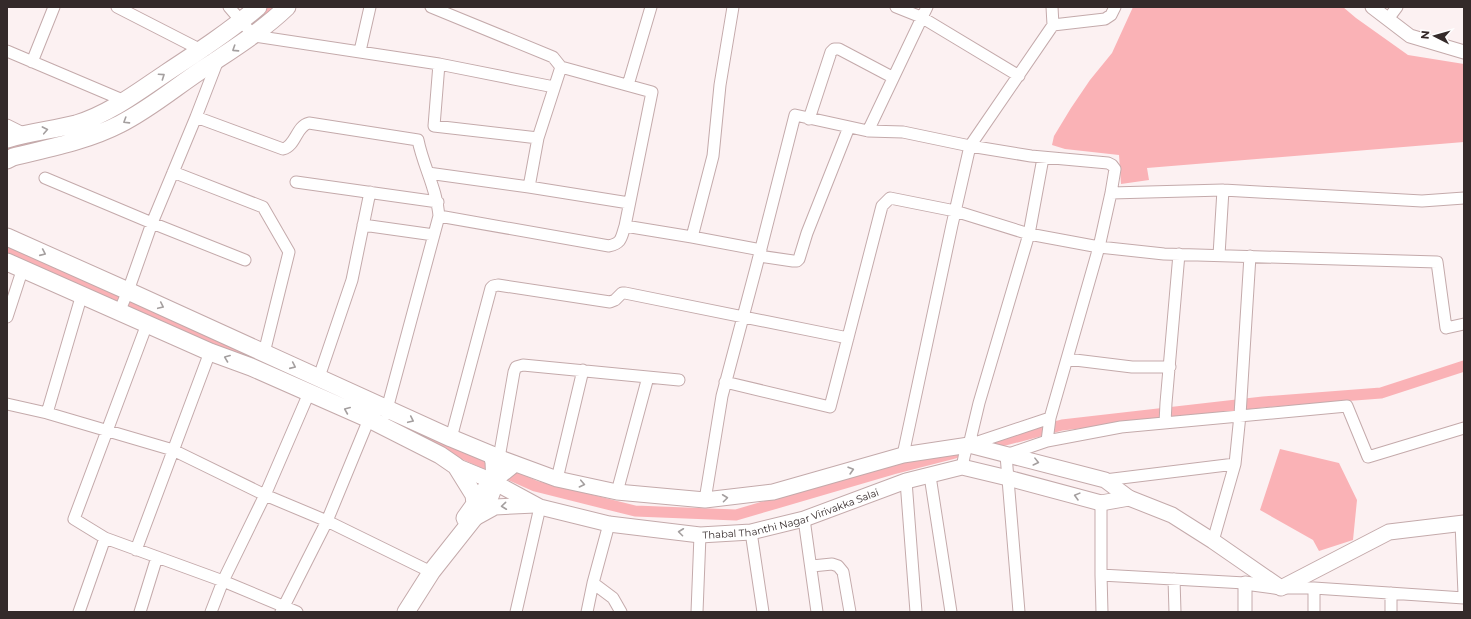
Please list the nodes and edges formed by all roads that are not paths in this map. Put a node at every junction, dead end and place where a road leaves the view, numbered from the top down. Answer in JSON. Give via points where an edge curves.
{"nodes":[{"id":1,"x":54,"y":7,"type":"edge"},
{"id":2,"x":117,"y":7,"type":"edge"},
{"id":3,"x":229,"y":7,"type":"edge"},
{"id":4,"x":258,"y":7,"type":"edge"},
{"id":5,"x":287,"y":7,"type":"edge"},
{"id":6,"x":370,"y":7,"type":"edge"},
{"id":7,"x":431,"y":7,"type":"edge"},
{"id":8,"x":651,"y":7,"type":"edge"},
{"id":9,"x":733,"y":7,"type":"edge"},
{"id":10,"x":896,"y":7,"type":"edge"},
{"id":11,"x":1052,"y":7,"type":"edge"},
{"id":12,"x":1115,"y":7,"type":"edge"},
{"id":13,"x":1372,"y":7,"type":"edge"},
{"id":14,"x":1397,"y":7,"type":"edge"},
{"id":15,"x":924,"y":12,"type":"edge"},
{"id":16,"x":1388,"y":19,"type":"junction"},
{"id":17,"x":1053,"y":25,"type":"junction"},
{"id":18,"x":247,"y":28,"type":"junction"},
{"id":19,"x":201,"y":50,"type":"junction"},
{"id":20,"x":7,"y":51,"type":"edge"},
{"id":21,"x":360,"y":52,"type":"junction"},
{"id":22,"x":1464,"y":52,"type":"edge"},
{"id":23,"x":218,"y":60,"type":"junction"},
{"id":24,"x":32,"y":62,"type":"junction"},
{"id":25,"x":439,"y":64,"type":"junction"},
{"id":26,"x":560,"y":67,"type":"junction"},
{"id":27,"x":1019,"y":76,"type":"junction"},
{"id":28,"x":892,"y":77,"type":"junction"},
{"id":29,"x":628,"y":85,"type":"junction"},
{"id":30,"x":554,"y":87,"type":"junction"},
{"id":31,"x":124,"y":101,"type":"junction"},
{"id":32,"x":196,"y":117,"type":"junction"},
{"id":33,"x":809,"y":119,"type":"junction"},
{"id":34,"x":7,"y":125,"type":"edge"},
{"id":35,"x":849,"y":127,"type":"junction"},
{"id":36,"x":868,"y":131,"type":"junction"},
{"id":37,"x":25,"y":134,"type":"junction"},
{"id":38,"x":538,"y":138,"type":"junction"},
{"id":39,"x":7,"y":139,"type":"edge"},
{"id":40,"x":970,"y":146,"type":"junction"},
{"id":41,"x":1043,"y":158,"type":"junction"},
{"id":42,"x":7,"y":160,"type":"edge"},
{"id":43,"x":173,"y":172,"type":"junction"},
{"id":44,"x":428,"y":173,"type":"junction"},
{"id":45,"x":45,"y":178,"type":"dead end"},
{"id":46,"x":296,"y":182,"type":"dead end"},
{"id":47,"x":529,"y":187,"type":"junction"},
{"id":48,"x":1223,"y":190,"type":"junction"},
{"id":49,"x":370,"y":192,"type":"junction"},
{"id":50,"x":1111,"y":193,"type":"junction"},
{"id":51,"x":1464,"y":198,"type":"edge"},
{"id":52,"x":438,"y":202,"type":"junction"},
{"id":53,"x":629,"y":203,"type":"junction"},
{"id":54,"x":955,"y":211,"type":"junction"},
{"id":55,"x":439,"y":216,"type":"junction"},
{"id":56,"x":152,"y":223,"type":"junction"},
{"id":57,"x":363,"y":225,"type":"junction"},
{"id":58,"x":625,"y":226,"type":"junction"},
{"id":59,"x":1029,"y":234,"type":"junction"},
{"id":60,"x":434,"y":235,"type":"junction"},
{"id":61,"x":7,"y":237,"type":"edge"},
{"id":62,"x":692,"y":237,"type":"junction"},
{"id":63,"x":1099,"y":247,"type":"junction"},
{"id":64,"x":760,"y":253,"type":"junction"},
{"id":65,"x":1179,"y":254,"type":"junction"},
{"id":66,"x":1218,"y":256,"type":"junction"},
{"id":67,"x":1250,"y":256,"type":"junction"},
{"id":68,"x":245,"y":260,"type":"dead end"},
{"id":69,"x":7,"y":262,"type":"edge"},
{"id":70,"x":23,"y":268,"type":"junction"},
{"id":71,"x":127,"y":293,"type":"junction"},
{"id":72,"x":82,"y":294,"type":"junction"},
{"id":73,"x":120,"y":309,"type":"junction"},
{"id":74,"x":743,"y":316,"type":"junction"},
{"id":75,"x":7,"y":317,"type":"edge"},
{"id":76,"x":147,"y":324,"type":"junction"},
{"id":77,"x":1464,"y":324,"type":"edge"},
{"id":78,"x":848,"y":338,"type":"junction"},
{"id":79,"x":210,"y":352,"type":"junction"},
{"id":80,"x":264,"y":353,"type":"junction"},
{"id":81,"x":1067,"y":359,"type":"junction"},
{"id":82,"x":1170,"y":367,"type":"junction"},
{"id":83,"x":582,"y":370,"type":"junction"},
{"id":84,"x":319,"y":377,"type":"junction"},
{"id":85,"x":648,"y":377,"type":"junction"},
{"id":86,"x":679,"y":380,"type":"dead end"},
{"id":87,"x":726,"y":382,"type":"junction"},
{"id":88,"x":309,"y":393,"type":"junction"},
{"id":89,"x":7,"y":404,"type":"edge"},
{"id":90,"x":47,"y":413,"type":"junction"},
{"id":91,"x":1240,"y":415,"type":"junction"},
{"id":92,"x":382,"y":418,"type":"junction"},
{"id":93,"x":1050,"y":419,"type":"junction"},
{"id":94,"x":1165,"y":422,"type":"junction"},
{"id":95,"x":1464,"y":428,"type":"edge"},
{"id":96,"x":108,"y":430,"type":"junction"},
{"id":97,"x":451,"y":438,"type":"junction"},
{"id":98,"x":1047,"y":441,"type":"junction"},
{"id":99,"x":173,"y":450,"type":"junction"},
{"id":100,"x":970,"y":452,"type":"junction"},
{"id":101,"x":906,"y":455,"type":"junction"},
{"id":102,"x":1006,"y":455,"type":"junction"},
{"id":103,"x":1235,"y":464,"type":"junction"},
{"id":104,"x":456,"y":466,"type":"junction"},
{"id":105,"x":498,"y":470,"type":"junction"},
{"id":106,"x":930,"y":476,"type":"junction"},
{"id":107,"x":1008,"y":478,"type":"junction"},
{"id":108,"x":557,"y":479,"type":"junction"},
{"id":109,"x":910,"y":480,"type":"junction"},
{"id":110,"x":1105,"y":480,"type":"junction"},
{"id":111,"x":617,"y":492,"type":"junction"},
{"id":112,"x":265,"y":495,"type":"junction"},
{"id":113,"x":1129,"y":498,"type":"junction"},
{"id":114,"x":706,"y":500,"type":"junction"},
{"id":115,"x":1101,"y":503,"type":"junction"},
{"id":116,"x":538,"y":506,"type":"junction"},
{"id":117,"x":475,"y":511,"type":"junction"},
{"id":118,"x":804,"y":519,"type":"junction"},
{"id":119,"x":327,"y":521,"type":"junction"},
{"id":120,"x":1462,"y":523,"type":"edge"},
{"id":121,"x":609,"y":524,"type":"junction"},
{"id":122,"x":751,"y":532,"type":"junction"},
{"id":123,"x":700,"y":535,"type":"junction"},
{"id":124,"x":105,"y":538,"type":"junction"},
{"id":125,"x":1213,"y":541,"type":"junction"},
{"id":126,"x":136,"y":550,"type":"junction"},
{"id":127,"x":157,"y":557,"type":"junction"},
{"id":128,"x":812,"y":566,"type":"junction"},
{"id":129,"x":425,"y":569,"type":"junction"},
{"id":130,"x":1101,"y":575,"type":"junction"},
{"id":131,"x":1174,"y":579,"type":"junction"},
{"id":132,"x":223,"y":581,"type":"junction"},
{"id":133,"x":593,"y":583,"type":"junction"},
{"id":134,"x":1245,"y":583,"type":"junction"},
{"id":135,"x":1280,"y":588,"type":"junction"},
{"id":136,"x":1314,"y":588,"type":"junction"},
{"id":137,"x":1391,"y":593,"type":"junction"},
{"id":138,"x":1464,"y":594,"type":"edge"},
{"id":139,"x":1464,"y":598,"type":"edge"},
{"id":140,"x":282,"y":609,"type":"edge"},
{"id":141,"x":79,"y":612,"type":"edge"},
{"id":142,"x":140,"y":612,"type":"edge"},
{"id":143,"x":211,"y":612,"type":"edge"},
{"id":144,"x":296,"y":612,"type":"edge"},
{"id":145,"x":394,"y":612,"type":"edge"},
{"id":146,"x":406,"y":612,"type":"edge"},
{"id":147,"x":516,"y":612,"type":"edge"},
{"id":148,"x":587,"y":612,"type":"edge"},
{"id":149,"x":621,"y":612,"type":"edge"},
{"id":150,"x":696,"y":612,"type":"edge"},
{"id":151,"x":763,"y":612,"type":"edge"},
{"id":152,"x":817,"y":612,"type":"edge"},
{"id":153,"x":850,"y":612,"type":"edge"},
{"id":154,"x":916,"y":612,"type":"edge"},
{"id":155,"x":951,"y":612,"type":"edge"},
{"id":156,"x":1019,"y":612,"type":"edge"},
{"id":157,"x":1102,"y":612,"type":"edge"},
{"id":158,"x":1175,"y":612,"type":"edge"},
{"id":159,"x":1245,"y":612,"type":"edge"},
{"id":160,"x":1314,"y":612,"type":"edge"},
{"id":161,"x":1391,"y":612,"type":"edge"}],
"edges":[{"from":1,"to":24,"type":"street"},
{"from":2,"to":19,"type":"street"},
{"from":3,"to":18,"type":"street"},
{"from":4,"to":18,"type":"main road"},
{"from":5,"to":18,"type":"main road"},
{"from":6,"to":21,"type":"street"},
{"from":7,"to":26,"type":"street","via":[[553,58]]},
{"from":8,"to":29,"type":"street"},
{"from":9,"to":62,"type":"street","via":[[720,85],[713,156]]},
{"from":10,"to":15,"type":"street"},
{"from":11,"to":17,"type":"street"},
{"from":12,"to":17,"type":"street","via":[[1111,15],[1105,19]]},
{"from":13,"to":16,"type":"street"},
{"from":14,"to":16,"type":"street"},
{"from":15,"to":27,"type":"street"},
{"from":15,"to":28,"type":"street"},
{"from":16,"to":22,"type":"street","via":[[1410,36]]},
{"from":17,"to":27,"type":"street"},
{"from":18,"to":19,"type":"main road"},
{"from":18,"to":21,"type":"street"},
{"from":18,"to":23,"type":"main road","one_way":true},
{"from":31,"to":19,"type":"main road","one_way":true},
{"from":20,"to":24,"type":"street"},
{"from":21,"to":25,"type":"street"},
{"from":23,"to":32,"type":"street"},
{"from":23,"to":42,"type":"main road","one_way":true,"via":[[120,124],[78,141]]},
{"from":24,"to":31,"type":"street"},
{"from":25,"to":30,"type":"street"},
{"from":25,"to":38,"type":"street","via":[[434,126]]},
{"from":26,"to":29,"type":"street"},
{"from":26,"to":30,"type":"street"},
{"from":27,"to":40,"type":"street"},
{"from":28,"to":33,"type":"street","via":[[839,49],[834,49]]},
{"from":28,"to":36,"type":"street"},
{"from":29,"to":53,"type":"street","via":[[652,92]]},
{"from":30,"to":38,"type":"street"},
{"from":37,"to":31,"type":"main road","one_way":true,"via":[[75,124]]},
{"from":32,"to":43,"type":"street"},
{"from":32,"to":44,"type":"street","via":[[283,149],[289,146],[302,127],[309,123],[418,140]]},
{"from":33,"to":35,"type":"street"},
{"from":33,"to":64,"type":"street","via":[[795,115]]},
{"from":34,"to":37,"type":"street"},
{"from":35,"to":36,"type":"street"},
{"from":35,"to":64,"type":"street","via":[[799,259],[793,261]]},
{"from":36,"to":40,"type":"street","via":[[903,132]]},
{"from":37,"to":39,"type":"main road"},
{"from":38,"to":47,"type":"street"},
{"from":40,"to":41,"type":"street"},
{"from":40,"to":54,"type":"street"},
{"from":41,"to":50,"type":"street","via":[[1112,165],[1114,170]]},
{"from":41,"to":59,"type":"street"},
{"from":43,"to":56,"type":"street"},
{"from":43,"to":80,"type":"street","via":[[263,207],[289,252]]},
{"from":44,"to":47,"type":"street"},
{"from":44,"to":52,"type":"street"},
{"from":45,"to":56,"type":"street"},
{"from":46,"to":49,"type":"street"},
{"from":47,"to":53,"type":"street"},
{"from":48,"to":50,"type":"street"},
{"from":48,"to":51,"type":"street","via":[[1422,201]]},
{"from":48,"to":66,"type":"street"},
{"from":49,"to":52,"type":"street"},
{"from":49,"to":57,"type":"street"},
{"from":50,"to":63,"type":"street"},
{"from":52,"to":55,"type":"street"},
{"from":53,"to":58,"type":"street"},
{"from":54,"to":59,"type":"street"},
{"from":54,"to":78,"type":"street","via":[[890,198],[882,206]]},
{"from":54,"to":101,"type":"street"},
{"from":55,"to":58,"type":"street","via":[[609,246],[621,240]]},
{"from":55,"to":60,"type":"street"},
{"from":56,"to":68,"type":"street"},
{"from":56,"to":71,"type":"street"},
{"from":57,"to":60,"type":"street"},
{"from":57,"to":84,"type":"street","via":[[352,280]]},
{"from":58,"to":62,"type":"street"},
{"from":59,"to":63,"type":"street"},
{"from":59,"to":100,"type":"street","via":[[979,403]]},
{"from":60,"to":92,"type":"street"},
{"from":61,"to":71,"type":"main road","one_way":true},
{"from":62,"to":64,"type":"street"},
{"from":63,"to":65,"type":"street"},
{"from":63,"to":81,"type":"street"},
{"from":64,"to":74,"type":"street"},
{"from":65,"to":66,"type":"street"},
{"from":65,"to":82,"type":"street"},
{"from":66,"to":67,"type":"street"},
{"from":67,"to":77,"type":"street","via":[[1436,262],[1446,328]]},
{"from":67,"to":91,"type":"street"},
{"from":69,"to":70,"type":"main road"},
{"from":70,"to":72,"type":"main road"},
{"from":70,"to":75,"type":"street"},
{"from":71,"to":73,"type":"street"},
{"from":71,"to":80,"type":"main road","one_way":true},
{"from":72,"to":73,"type":"main road"},
{"from":72,"to":90,"type":"street"},
{"from":73,"to":76,"type":"main road"},
{"from":74,"to":78,"type":"street"},
{"from":74,"to":87,"type":"street"},
{"from":74,"to":97,"type":"street","via":[[625,293],[610,302],[493,286]]},
{"from":76,"to":79,"type":"main road"},
{"from":76,"to":96,"type":"street"},
{"from":78,"to":87,"type":"street","via":[[830,407]]},
{"from":88,"to":79,"type":"main road","one_way":true},
{"from":79,"to":99,"type":"street"},
{"from":80,"to":84,"type":"main road","one_way":true},
{"from":81,"to":82,"type":"street","via":[[1132,367]]},
{"from":81,"to":93,"type":"street"},
{"from":82,"to":94,"type":"street"},
{"from":83,"to":85,"type":"street"},
{"from":83,"to":105,"type":"street","via":[[523,365],[516,367]]},
{"from":83,"to":108,"type":"street"},
{"from":84,"to":92,"type":"main road"},
{"from":85,"to":86,"type":"street"},
{"from":85,"to":111,"type":"street"},
{"from":87,"to":114,"type":"street"},
{"from":92,"to":88,"type":"main road","one_way":true},
{"from":88,"to":112,"type":"street"},
{"from":89,"to":90,"type":"street"},
{"from":90,"to":96,"type":"street"},
{"from":91,"to":94,"type":"street"},
{"from":91,"to":95,"type":"street","via":[[1347,406],[1368,457]]},
{"from":91,"to":103,"type":"street"},
{"from":92,"to":97,"type":"main road","one_way":true},
{"from":92,"to":104,"type":"main road"},
{"from":92,"to":119,"type":"street"},
{"from":93,"to":98,"type":"street"},
{"from":93,"to":100,"type":"street"},
{"from":94,"to":98,"type":"street","via":[[1121,427]]},
{"from":96,"to":99,"type":"street"},
{"from":96,"to":124,"type":"street","via":[[74,519]]},
{"from":97,"to":105,"type":"main road"},
{"from":98,"to":102,"type":"street"},
{"from":99,"to":112,"type":"street"},
{"from":99,"to":126,"type":"street"},
{"from":100,"to":101,"type":"main road","name":"Thabal Thanthi Nagar Virivakka Salai"},
{"from":100,"to":102,"type":"main road","name":"Thabal Thanthi Nagar Virivakka Salai"},
{"from":100,"to":106,"type":"main road","name":"Thabal Thanthi Nagar Virivakka Salai"},
{"from":100,"to":107,"type":"main road","name":"Thabal Thanthi Nagar Virivakka Salai"},
{"from":101,"to":109,"type":"main road"},
{"from":114,"to":101,"type":"main road","name":"Thabal Thanthi Nagar Virivakka Salai","one_way":true,"via":[[773,492]]},
{"from":102,"to":107,"type":"street"},
{"from":102,"to":110,"type":"main road","name":"Thabal Thanthi Nagar Virivakka Salai","one_way":true},
{"from":103,"to":110,"type":"street"},
{"from":103,"to":125,"type":"street"},
{"from":104,"to":105,"type":"main road","name":"Thabal Thanthi Nagar Virivakka Salai"},
{"from":104,"to":117,"type":"main road","via":[[472,490]]},
{"from":105,"to":108,"type":"main road","name":"Thabal Thanthi Nagar Virivakka Salai"},
{"from":105,"to":116,"type":"main road","name":"Thabal Thanthi Nagar Virivakka Salai"},
{"from":105,"to":117,"type":"main road","via":[[489,499]]},
{"from":106,"to":109,"type":"main road","name":"Thabal Thanthi Nagar Virivakka Salai"},
{"from":106,"to":155,"type":"street"},
{"from":115,"to":107,"type":"main road","name":"Thabal Thanthi Nagar Virivakka Salai","one_way":true},
{"from":107,"to":156,"type":"street"},
{"from":108,"to":111,"type":"main road","name":"Thabal Thanthi Nagar Virivakka Salai","one_way":true},
{"from":109,"to":118,"type":"main road","name":"Thabal Thanthi Nagar Virivakka Salai"},
{"from":109,"to":154,"type":"street"},
{"from":110,"to":113,"type":"main road","name":"Thabal Thanthi Nagar Virivakka Salai"},
{"from":111,"to":114,"type":"main road","name":"Thabal Thanthi Nagar Virivakka Salai"},
{"from":112,"to":119,"type":"street"},
{"from":112,"to":132,"type":"street"},
{"from":113,"to":115,"type":"main road","name":"Thabal Thanthi Nagar Virivakka Salai"},
{"from":113,"to":125,"type":"main road","name":"Thabal Thanthi Nagar Virivakka Salai","via":[[1172,515]]},
{"from":115,"to":130,"type":"street"},
{"from":116,"to":117,"type":"main road","one_way":true,"via":[[495,507]]},
{"from":116,"to":121,"type":"main road","name":"Thabal Thanthi Nagar Virivakka Salai"},
{"from":116,"to":147,"type":"street"},
{"from":117,"to":129,"type":"main road","via":[[472,510]]},
{"from":117,"to":146,"type":"main road"},
{"from":118,"to":122,"type":"main road","name":"Thabal Thanthi Nagar Virivakka Salai"},
{"from":118,"to":128,"type":"street"},
{"from":119,"to":129,"type":"street"},
{"from":119,"to":140,"type":"street"},
{"from":120,"to":135,"type":"main road","via":[[1389,532]]},
{"from":120,"to":138,"type":"street"},
{"from":123,"to":121,"type":"main road","name":"Thabal Thanthi Nagar Virivakka Salai","one_way":true},
{"from":121,"to":133,"type":"street"},
{"from":122,"to":123,"type":"main road","name":"Thabal Thanthi Nagar Virivakka Salai"},
{"from":122,"to":151,"type":"street"},
{"from":123,"to":150,"type":"street"},
{"from":124,"to":126,"type":"street"},
{"from":124,"to":141,"type":"street"},
{"from":125,"to":135,"type":"main road","name":"Thabal Thanthi Nagar Virivakka Salai"},
{"from":126,"to":127,"type":"street"},
{"from":127,"to":132,"type":"street"},
{"from":127,"to":142,"type":"street"},
{"from":128,"to":152,"type":"street"},
{"from":128,"to":153,"type":"street","via":[[832,564],[843,572]]},
{"from":129,"to":145,"type":"main road"},
{"from":130,"to":131,"type":"street"},
{"from":130,"to":157,"type":"street"},
{"from":131,"to":134,"type":"street"},
{"from":131,"to":158,"type":"street"},
{"from":132,"to":140,"type":"street"},
{"from":132,"to":143,"type":"street"},
{"from":133,"to":148,"type":"street"},
{"from":133,"to":149,"type":"street","via":[[613,598]]},
{"from":134,"to":135,"type":"street"},
{"from":134,"to":159,"type":"street"},
{"from":135,"to":136,"type":"street"},
{"from":136,"to":137,"type":"street"},
{"from":136,"to":160,"type":"street"},
{"from":137,"to":139,"type":"street"},
{"from":137,"to":161,"type":"street"},
{"from":140,"to":144,"type":"street"}]}
